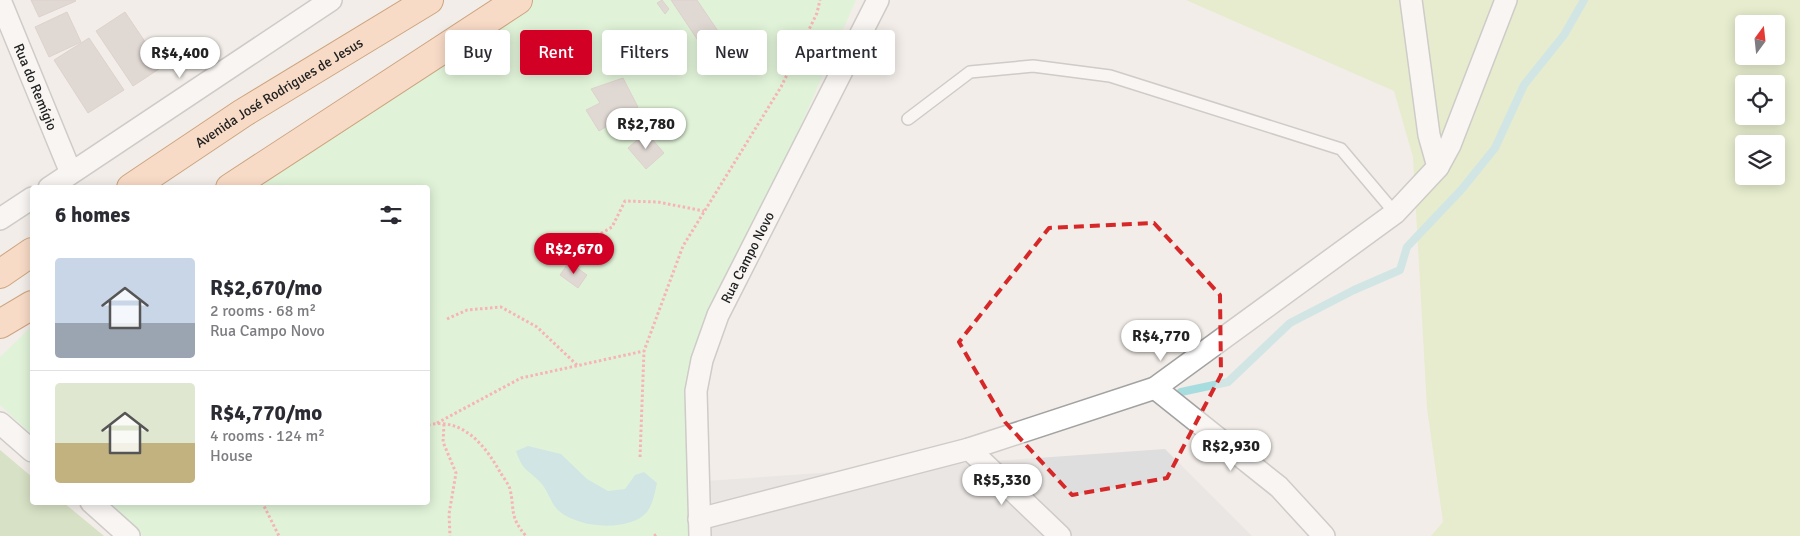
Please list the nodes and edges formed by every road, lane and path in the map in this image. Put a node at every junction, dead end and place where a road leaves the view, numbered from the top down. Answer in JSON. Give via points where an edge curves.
{"nodes":[{"id":1,"x":0,"y":0,"type":"edge"},
{"id":2,"x":332,"y":0,"type":"edge"},
{"id":3,"x":429,"y":0,"type":"edge"},
{"id":4,"x":518,"y":0,"type":"edge"},
{"id":5,"x":820,"y":0,"type":"edge"},
{"id":6,"x":878,"y":0,"type":"edge"},
{"id":7,"x":1411,"y":0,"type":"edge"},
{"id":8,"x":1506,"y":0,"type":"edge"},
{"id":9,"x":908,"y":119,"type":"dead end"},
{"id":10,"x":1438,"y":167,"type":"junction"},
{"id":11,"x":71,"y":173,"type":"junction"},
{"id":12,"x":53,"y":185,"type":"edge"},
{"id":13,"x":135,"y":185,"type":"edge"},
{"id":14,"x":235,"y":185,"type":"edge"},
{"id":15,"x":30,"y":199,"type":"edge"},
{"id":16,"x":704,"y":211,"type":"junction"},
{"id":17,"x":1395,"y":212,"type":"junction"},
{"id":18,"x":0,"y":219,"type":"edge"},
{"id":19,"x":588,"y":241,"type":"dead end"},
{"id":20,"x":30,"y":253,"type":"edge"},
{"id":21,"x":0,"y":274,"type":"edge"},
{"id":22,"x":30,"y":307,"type":"edge"},
{"id":23,"x":30,"y":308,"type":"edge"},
{"id":24,"x":448,"y":319,"type":"dead end"},
{"id":25,"x":0,"y":324,"type":"edge"},
{"id":26,"x":0,"y":336,"type":"edge"},
{"id":27,"x":644,"y":351,"type":"junction"},
{"id":28,"x":578,"y":366,"type":"junction"},
{"id":29,"x":1155,"y":388,"type":"junction"},
{"id":30,"x":0,"y":423,"type":"edge"},
{"id":31,"x":437,"y":423,"type":"junction"},
{"id":32,"x":444,"y":424,"type":"junction"},
{"id":33,"x":430,"y":425,"type":"edge"},
{"id":34,"x":30,"y":449,"type":"edge"},
{"id":35,"x":969,"y":449,"type":"junction"},
{"id":36,"x":640,"y":457,"type":"dead end"},
{"id":37,"x":94,"y":505,"type":"edge"},
{"id":38,"x":264,"y":505,"type":"edge"},
{"id":39,"x":700,"y":527,"type":"edge"},
{"id":40,"x":129,"y":536,"type":"edge"},
{"id":41,"x":280,"y":536,"type":"edge"},
{"id":42,"x":450,"y":536,"type":"edge"},
{"id":43,"x":526,"y":536,"type":"edge"},
{"id":44,"x":1060,"y":536,"type":"edge"},
{"id":45,"x":1324,"y":536,"type":"edge"}],
"edges":[{"from":1,"to":11,"type":"street","name":"Rua do Remígio"},
{"from":2,"to":11,"type":"street"},
{"from":3,"to":13,"type":"main road","name":"Avenida José Rodrigues de Jesus","via":[[243,113]]},
{"from":4,"to":14,"type":"main road"},
{"from":5,"to":16,"type":"path","via":[[817,13],[781,87]]},
{"from":6,"to":39,"type":"street","name":"Rua Campo Novo","via":[[718,315],[708,342],[696,391]]},
{"from":7,"to":10,"type":"street","via":[[1429,135]]},
{"from":8,"to":10,"type":"street","via":[[1450,145]]},
{"from":9,"to":17,"type":"lane","via":[[970,72],[1033,66],[1110,76],[1342,149]]},
{"from":10,"to":17,"type":"street"},
{"from":11,"to":12,"type":"street"},
{"from":15,"to":18,"type":"street"},
{"from":16,"to":19,"type":"path","via":[[658,202],[625,201],[612,227]]},
{"from":16,"to":27,"type":"path","via":[[683,246]]},
{"from":17,"to":29,"type":"street"},
{"from":20,"to":21,"type":"main road"},
{"from":22,"to":25,"type":"main road"},
{"from":23,"to":26,"type":"street"},
{"from":24,"to":28,"type":"path","via":[[467,310],[501,307],[538,327]]},
{"from":27,"to":28,"type":"path"},
{"from":27,"to":36,"type":"path"},
{"from":28,"to":31,"type":"path","via":[[521,378]]},
{"from":29,"to":35,"type":"street"},
{"from":29,"to":45,"type":"street","via":[[1279,487]]},
{"from":30,"to":34,"type":"street"},
{"from":31,"to":32,"type":"path"},
{"from":31,"to":33,"type":"path"},
{"from":32,"to":42,"type":"path","via":[[443,442],[456,473],[449,514]]},
{"from":32,"to":43,"type":"path","via":[[458,427],[476,438],[490,453],[510,488],[511,510]]},
{"from":35,"to":39,"type":"street"},
{"from":35,"to":44,"type":"street"},
{"from":37,"to":40,"type":"street"},
{"from":38,"to":41,"type":"path"}]}
